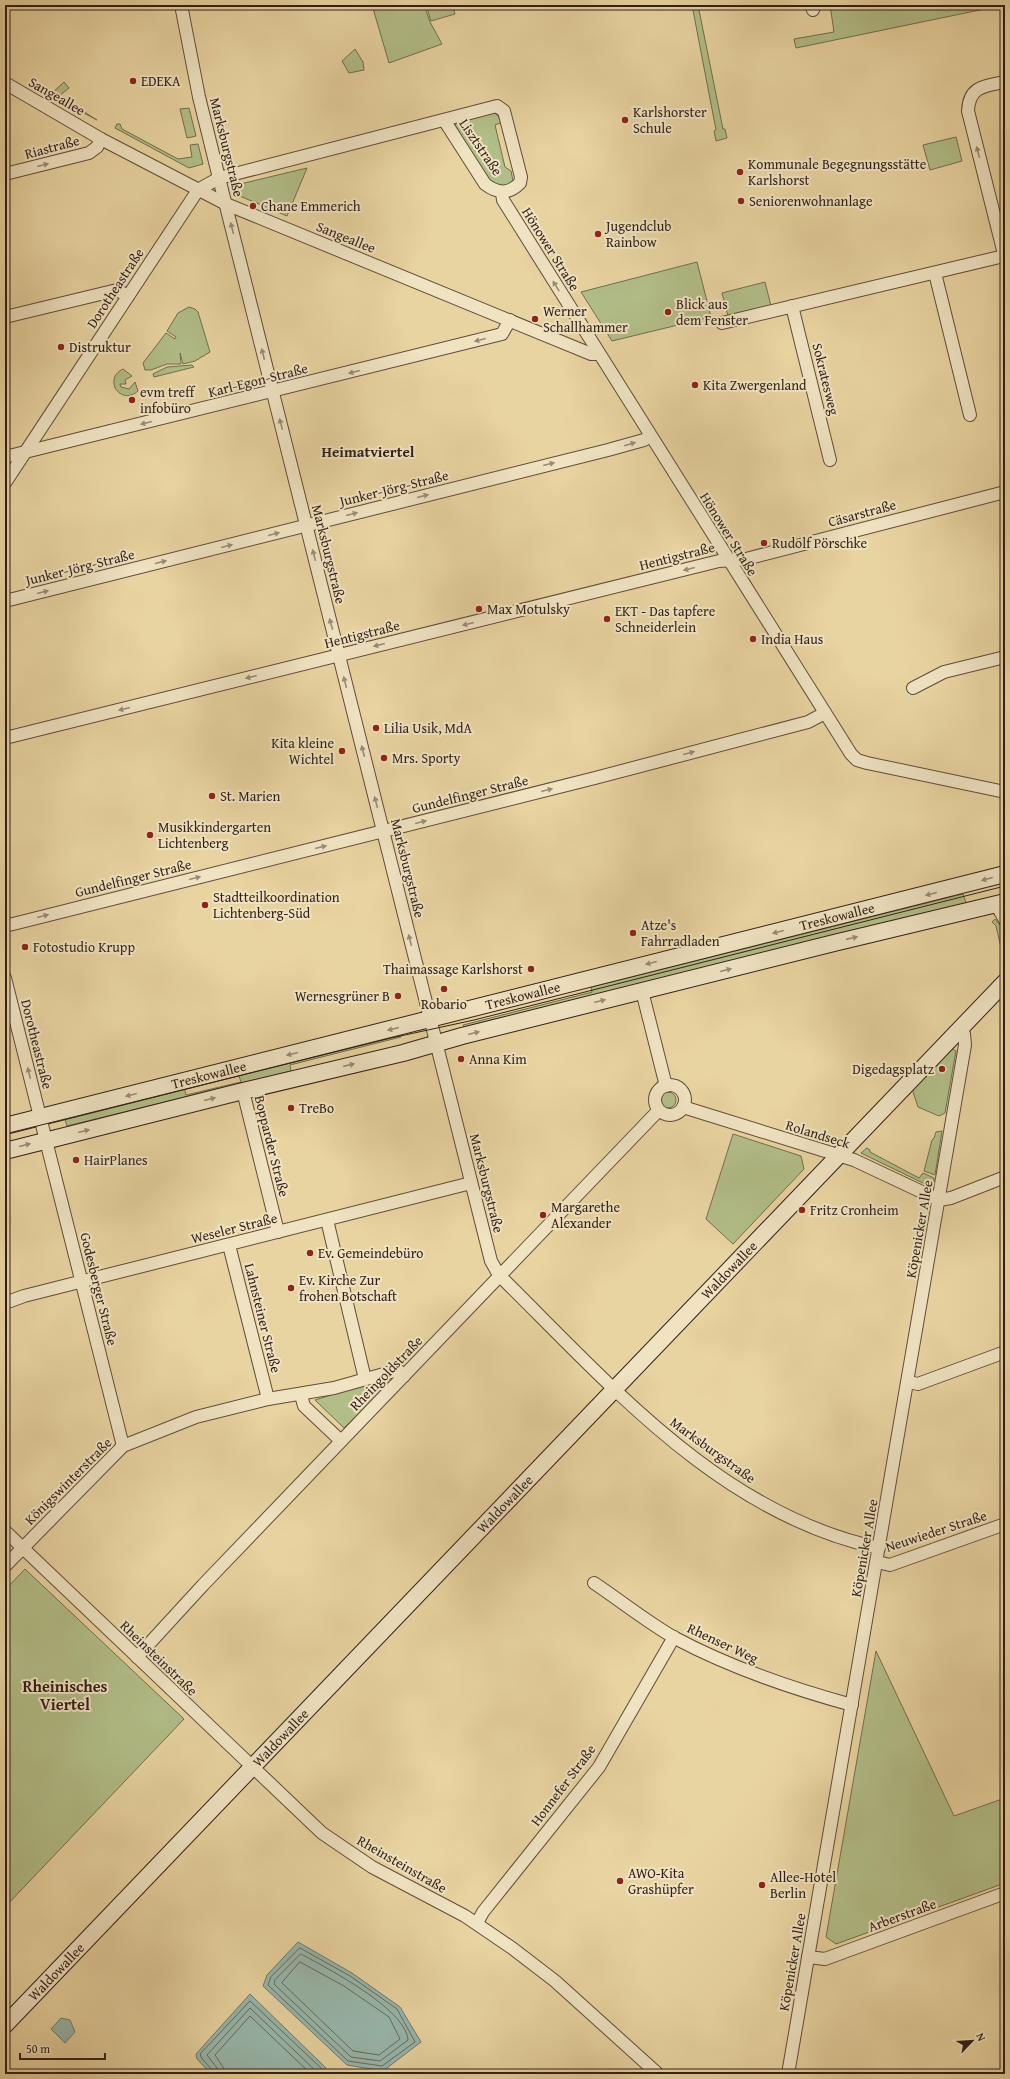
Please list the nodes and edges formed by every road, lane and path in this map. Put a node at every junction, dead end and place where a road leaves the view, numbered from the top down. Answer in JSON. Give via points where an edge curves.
{"nodes":[{"id":1,"x":181,"y":5,"type":"edge"},
{"id":2,"x":1005,"y":82,"type":"edge"},
{"id":3,"x":5,"y":83,"type":"edge"},
{"id":4,"x":444,"y":120,"type":"junction"},
{"id":5,"x":101,"y":139,"type":"junction"},
{"id":6,"x":5,"y":174,"type":"edge"},
{"id":7,"x":219,"y":178,"type":"junction"},
{"id":8,"x":198,"y":190,"type":"junction"},
{"id":9,"x":502,"y":193,"type":"junction"},
{"id":10,"x":226,"y":204,"type":"junction"},
{"id":11,"x":1005,"y":257,"type":"edge"},
{"id":12,"x":935,"y":273,"type":"junction"},
{"id":13,"x":128,"y":296,"type":"junction"},
{"id":14,"x":792,"y":306,"type":"junction"},
{"id":15,"x":5,"y":317,"type":"edge"},
{"id":16,"x":510,"y":320,"type":"junction"},
{"id":17,"x":722,"y":323,"type":"dead end"},
{"id":18,"x":599,"y":354,"type":"junction"},
{"id":19,"x":273,"y":392,"type":"junction"},
{"id":20,"x":970,"y":415,"type":"dead end"},
{"id":21,"x":650,"y":436,"type":"junction"},
{"id":22,"x":25,"y":452,"type":"junction"},
{"id":23,"x":5,"y":457,"type":"edge"},
{"id":24,"x":830,"y":460,"type":"dead end"},
{"id":25,"x":5,"y":483,"type":"edge"},
{"id":26,"x":1005,"y":492,"type":"edge"},
{"id":27,"x":306,"y":526,"type":"junction"},
{"id":28,"x":727,"y":559,"type":"junction"},
{"id":29,"x":5,"y":601,"type":"edge"},
{"id":30,"x":339,"y":656,"type":"junction"},
{"id":31,"x":1005,"y":657,"type":"edge"},
{"id":32,"x":913,"y":688,"type":"dead end"},
{"id":33,"x":824,"y":713,"type":"junction"},
{"id":34,"x":5,"y":738,"type":"edge"},
{"id":35,"x":1005,"y":792,"type":"edge"},
{"id":36,"x":383,"y":831,"type":"junction"},
{"id":37,"x":1005,"y":874,"type":"edge"},
{"id":38,"x":1000,"y":903,"type":"edge"},
{"id":39,"x":1005,"y":920,"type":"edge"},
{"id":40,"x":5,"y":926,"type":"edge"},
{"id":41,"x":5,"y":978,"type":"edge"},
{"id":42,"x":1005,"y":982,"type":"edge"},
{"id":43,"x":642,"y":991,"type":"junction"},
{"id":44,"x":430,"y":1019,"type":"junction"},
{"id":45,"x":959,"y":1029,"type":"junction"},
{"id":46,"x":436,"y":1043,"type":"junction"},
{"id":47,"x":666,"y":1086,"type":"junction"},
{"id":48,"x":243,"y":1090,"type":"junction"},
{"id":49,"x":683,"y":1107,"type":"junction"},
{"id":50,"x":658,"y":1111,"type":"junction"},
{"id":51,"x":40,"y":1118,"type":"junction"},
{"id":52,"x":5,"y":1126,"type":"edge"},
{"id":53,"x":46,"y":1140,"type":"junction"},
{"id":54,"x":5,"y":1151,"type":"edge"},
{"id":55,"x":838,"y":1156,"type":"junction"},
{"id":56,"x":1005,"y":1178,"type":"edge"},
{"id":57,"x":471,"y":1183,"type":"junction"},
{"id":58,"x":939,"y":1200,"type":"junction"},
{"id":59,"x":327,"y":1220,"type":"junction"},
{"id":60,"x":278,"y":1232,"type":"junction"},
{"id":61,"x":229,"y":1244,"type":"junction"},
{"id":62,"x":499,"y":1275,"type":"junction"},
{"id":63,"x":82,"y":1282,"type":"junction"},
{"id":64,"x":5,"y":1303,"type":"edge"},
{"id":65,"x":1005,"y":1352,"type":"edge"},
{"id":66,"x":404,"y":1376,"type":"junction"},
{"id":67,"x":365,"y":1379,"type":"junction"},
{"id":68,"x":908,"y":1382,"type":"junction"},
{"id":69,"x":615,"y":1389,"type":"junction"},
{"id":70,"x":301,"y":1395,"type":"junction"},
{"id":71,"x":268,"y":1399,"type":"junction"},
{"id":72,"x":341,"y":1441,"type":"junction"},
{"id":73,"x":123,"y":1446,"type":"junction"},
{"id":74,"x":1005,"y":1524,"type":"edge"},
{"id":75,"x":5,"y":1531,"type":"edge"},
{"id":76,"x":22,"y":1548,"type":"junction"},
{"id":77,"x":879,"y":1548,"type":"junction"},
{"id":78,"x":877,"y":1562,"type":"junction"},
{"id":79,"x":5,"y":1566,"type":"edge"},
{"id":80,"x":594,"y":1583,"type":"dead end"},
{"id":81,"x":674,"y":1637,"type":"junction"},
{"id":82,"x":137,"y":1657,"type":"junction"},
{"id":83,"x":852,"y":1705,"type":"junction"},
{"id":84,"x":252,"y":1768,"type":"junction"},
{"id":85,"x":1005,"y":1893,"type":"edge"},
{"id":86,"x":477,"y":1923,"type":"junction"},
{"id":87,"x":808,"y":1957,"type":"junction"},
{"id":88,"x":5,"y":2025,"type":"edge"},
{"id":89,"x":658,"y":2074,"type":"edge"},
{"id":90,"x":788,"y":2074,"type":"edge"}],
"edges":[{"from":1,"to":7,"type":"street","name":"Marksburgstraße","via":[[199,97]]},
{"from":11,"to":2,"type":"street","one_way":true,"via":[[968,111],[969,100],[979,88]]},
{"from":3,"to":5,"type":"street","name":"Sangeallee"},
{"from":4,"to":7,"type":"street","name":"Lisztstraße"},
{"from":4,"to":9,"type":"street","name":"Lisztstraße","via":[[485,184],[492,190]]},
{"from":4,"to":9,"type":"street","name":"Lisztstraße","via":[[497,106],[504,111],[521,178],[516,186]]},
{"from":6,"to":5,"type":"street","name":"Riastraße","one_way":true,"via":[[88,153]]},
{"from":5,"to":8,"type":"street","name":"Sangeallee"},
{"from":7,"to":8,"type":"street","name":"Dorotheastraße"},
{"from":7,"to":10,"type":"street","name":"Marksburgstraße"},
{"from":8,"to":10,"type":"street","name":"Sangeallee"},
{"from":8,"to":13,"type":"street","name":"Dorotheastraße"},
{"from":18,"to":9,"type":"street","name":"Hönower Straße","one_way":true,"via":[[503,200]]},
{"from":10,"to":16,"type":"street","name":"Sangeallee"},
{"from":19,"to":10,"type":"street","name":"Marksburgstraße","one_way":true},
{"from":11,"to":12,"type":"street"},
{"from":12,"to":14,"type":"street"},
{"from":12,"to":20,"type":"street"},
{"from":13,"to":15,"type":"street","via":[[117,290]]},
{"from":13,"to":22,"type":"street","name":"Dorotheastraße"},
{"from":14,"to":17,"type":"street"},
{"from":14,"to":24,"type":"street","name":"Sokratesweg"},
{"from":16,"to":18,"type":"street","name":"Sangeallee","via":[[590,354]]},
{"from":16,"to":19,"type":"street","name":"Karl-Egon-Straße","one_way":true,"via":[[502,334]]},
{"from":18,"to":21,"type":"street","name":"Hönower Straße"},
{"from":19,"to":22,"type":"street","name":"Karl-Egon-Straße","one_way":true},
{"from":27,"to":19,"type":"street","name":"Marksburgstraße","one_way":true},
{"from":27,"to":21,"type":"street","name":"Junker-Jörg-Straße","one_way":true,"via":[[608,450]]},
{"from":21,"to":28,"type":"street","name":"Hönower Straße"},
{"from":22,"to":23,"type":"street","name":"Karl-Egon-Straße"},
{"from":22,"to":25,"type":"street","name":"Dorotheastraße"},
{"from":26,"to":28,"type":"street","name":"Cäsarstraße","via":[[746,559]]},
{"from":29,"to":27,"type":"street","name":"Junker-Jörg-Straße","one_way":true},
{"from":30,"to":27,"type":"street","name":"Marksburgstraße","one_way":true},
{"from":28,"to":30,"type":"street","name":"Hentigstraße","one_way":true},
{"from":28,"to":33,"type":"street","name":"Hönower Straße"},
{"from":30,"to":34,"type":"street","name":"Hentigstraße","one_way":true},
{"from":36,"to":30,"type":"street","name":"Marksburgstraße","one_way":true},
{"from":31,"to":32,"type":"street","via":[[944,672]]},
{"from":33,"to":35,"type":"street","name":"Hönower Straße","via":[[857,760]]},
{"from":36,"to":33,"type":"street","name":"Gundelfinger Straße","one_way":true,"via":[[808,722]]},
{"from":40,"to":36,"type":"street","name":"Gundelfinger Straße","one_way":true},
{"from":44,"to":36,"type":"street","name":"Marksburgstraße","one_way":true},
{"from":37,"to":44,"type":"main road","name":"Treskowallee","one_way":true},
{"from":38,"to":39,"type":"street"},
{"from":43,"to":38,"type":"main road","name":"Treskowallee","one_way":true},
{"from":51,"to":41,"type":"street","name":"Dorotheastraße","one_way":true},
{"from":42,"to":45,"type":"main road","name":"Waldowallee"},
{"from":46,"to":43,"type":"main road","name":"Treskowallee","one_way":true},
{"from":43,"to":47,"type":"street"},
{"from":44,"to":46,"type":"street","name":"Marksburgstraße"},
{"from":44,"to":51,"type":"main road","name":"Treskowallee","one_way":true},
{"from":45,"to":55,"type":"main road","name":"Waldowallee"},
{"from":45,"to":58,"type":"street","name":"Köpenicker Allee","via":[[966,1041]]},
{"from":48,"to":46,"type":"main road","name":"Treskowallee","one_way":true},
{"from":46,"to":57,"type":"street","name":"Marksburgstraße"},
{"from":47,"to":49,"type":"street","via":[[672,1085],[681,1090],[685,1098]]},
{"from":47,"to":50,"type":"street","via":[[659,1089],[655,1097]]},
{"from":53,"to":48,"type":"main road","name":"Treskowallee","one_way":true},
{"from":48,"to":60,"type":"street","name":"Bopparder Straße"},
{"from":49,"to":50,"type":"street","via":[[672,1116]]},
{"from":49,"to":55,"type":"street","name":"Rolandseck"},
{"from":50,"to":62,"type":"street","name":"Rheingoldstraße"},
{"from":51,"to":52,"type":"main road","name":"Treskowallee"},
{"from":51,"to":53,"type":"street"},
{"from":54,"to":53,"type":"main road","name":"Treskowallee","one_way":true},
{"from":53,"to":63,"type":"street","name":"Godesberger Straße"},
{"from":55,"to":58,"type":"street","name":"Rolandseck","via":[[854,1160]]},
{"from":55,"to":69,"type":"main road","name":"Waldowallee"},
{"from":56,"to":58,"type":"street"},
{"from":57,"to":59,"type":"street","name":"Weseler Straße"},
{"from":57,"to":62,"type":"street","name":"Marksburgstraße","via":[[491,1261]]},
{"from":58,"to":68,"type":"street","name":"Köpenicker Allee"},
{"from":59,"to":60,"type":"street","name":"Weseler Straße"},
{"from":59,"to":67,"type":"street"},
{"from":60,"to":61,"type":"street","name":"Weseler Straße"},
{"from":61,"to":63,"type":"street","name":"Weseler Straße"},
{"from":61,"to":71,"type":"street","name":"Lahnsteiner Straße"},
{"from":62,"to":66,"type":"street","name":"Rheingoldstraße"},
{"from":62,"to":69,"type":"street","name":"Marksburgstraße"},
{"from":63,"to":64,"type":"street","name":"Weseler Straße"},
{"from":63,"to":73,"type":"street","name":"Godesberger Straße"},
{"from":65,"to":68,"type":"street","via":[[918,1384]]},
{"from":66,"to":67,"type":"street","name":"Königswinterstraße","via":[[398,1370]]},
{"from":66,"to":72,"type":"street","name":"Rheingoldstraße"},
{"from":67,"to":70,"type":"street","name":"Königswinterstraße"},
{"from":68,"to":77,"type":"street","name":"Köpenicker Allee"},
{"from":69,"to":77,"type":"street","name":"Marksburgstraße","via":[[677,1446],[736,1488],[800,1522]]},
{"from":69,"to":84,"type":"main road","name":"Waldowallee"},
{"from":70,"to":71,"type":"street","name":"Königswinterstraße"},
{"from":70,"to":72,"type":"street","via":[[304,1406]]},
{"from":71,"to":73,"type":"street","name":"Königswinterstraße","via":[[196,1417]]},
{"from":72,"to":82,"type":"street","name":"Rheingoldstraße"},
{"from":73,"to":76,"type":"street","name":"Königswinterstraße"},
{"from":74,"to":78,"type":"street","name":"Neuwieder Straße","via":[[890,1565]]},
{"from":75,"to":76,"type":"street","name":"Rheinsteinstraße"},
{"from":76,"to":79,"type":"street","name":"Königswinterstraße"},
{"from":76,"to":82,"type":"street","name":"Rheinsteinstraße"},
{"from":77,"to":78,"type":"street","name":"Köpenicker Allee"},
{"from":78,"to":83,"type":"street","name":"Köpenicker Allee"},
{"from":80,"to":81,"type":"street","name":"Rhenser Weg"},
{"from":81,"to":83,"type":"street","name":"Rhenser Weg","via":[[716,1658],[795,1690]]},
{"from":81,"to":86,"type":"street","name":"Honnefer Straße","via":[[599,1767]]},
{"from":82,"to":84,"type":"street","name":"Rheinsteinstraße"},
{"from":83,"to":87,"type":"street","name":"Köpenicker Allee"},
{"from":84,"to":86,"type":"street","name":"Rheinsteinstraße","via":[[322,1833],[372,1867]]},
{"from":84,"to":88,"type":"main road","name":"Waldowallee"},
{"from":85,"to":87,"type":"street","name":"Arberstraße","via":[[825,1959]]},
{"from":86,"to":89,"type":"street","name":"Rheinsteinstraße","via":[[555,1981]]},
{"from":87,"to":90,"type":"street","name":"Köpenicker Allee"}]}
